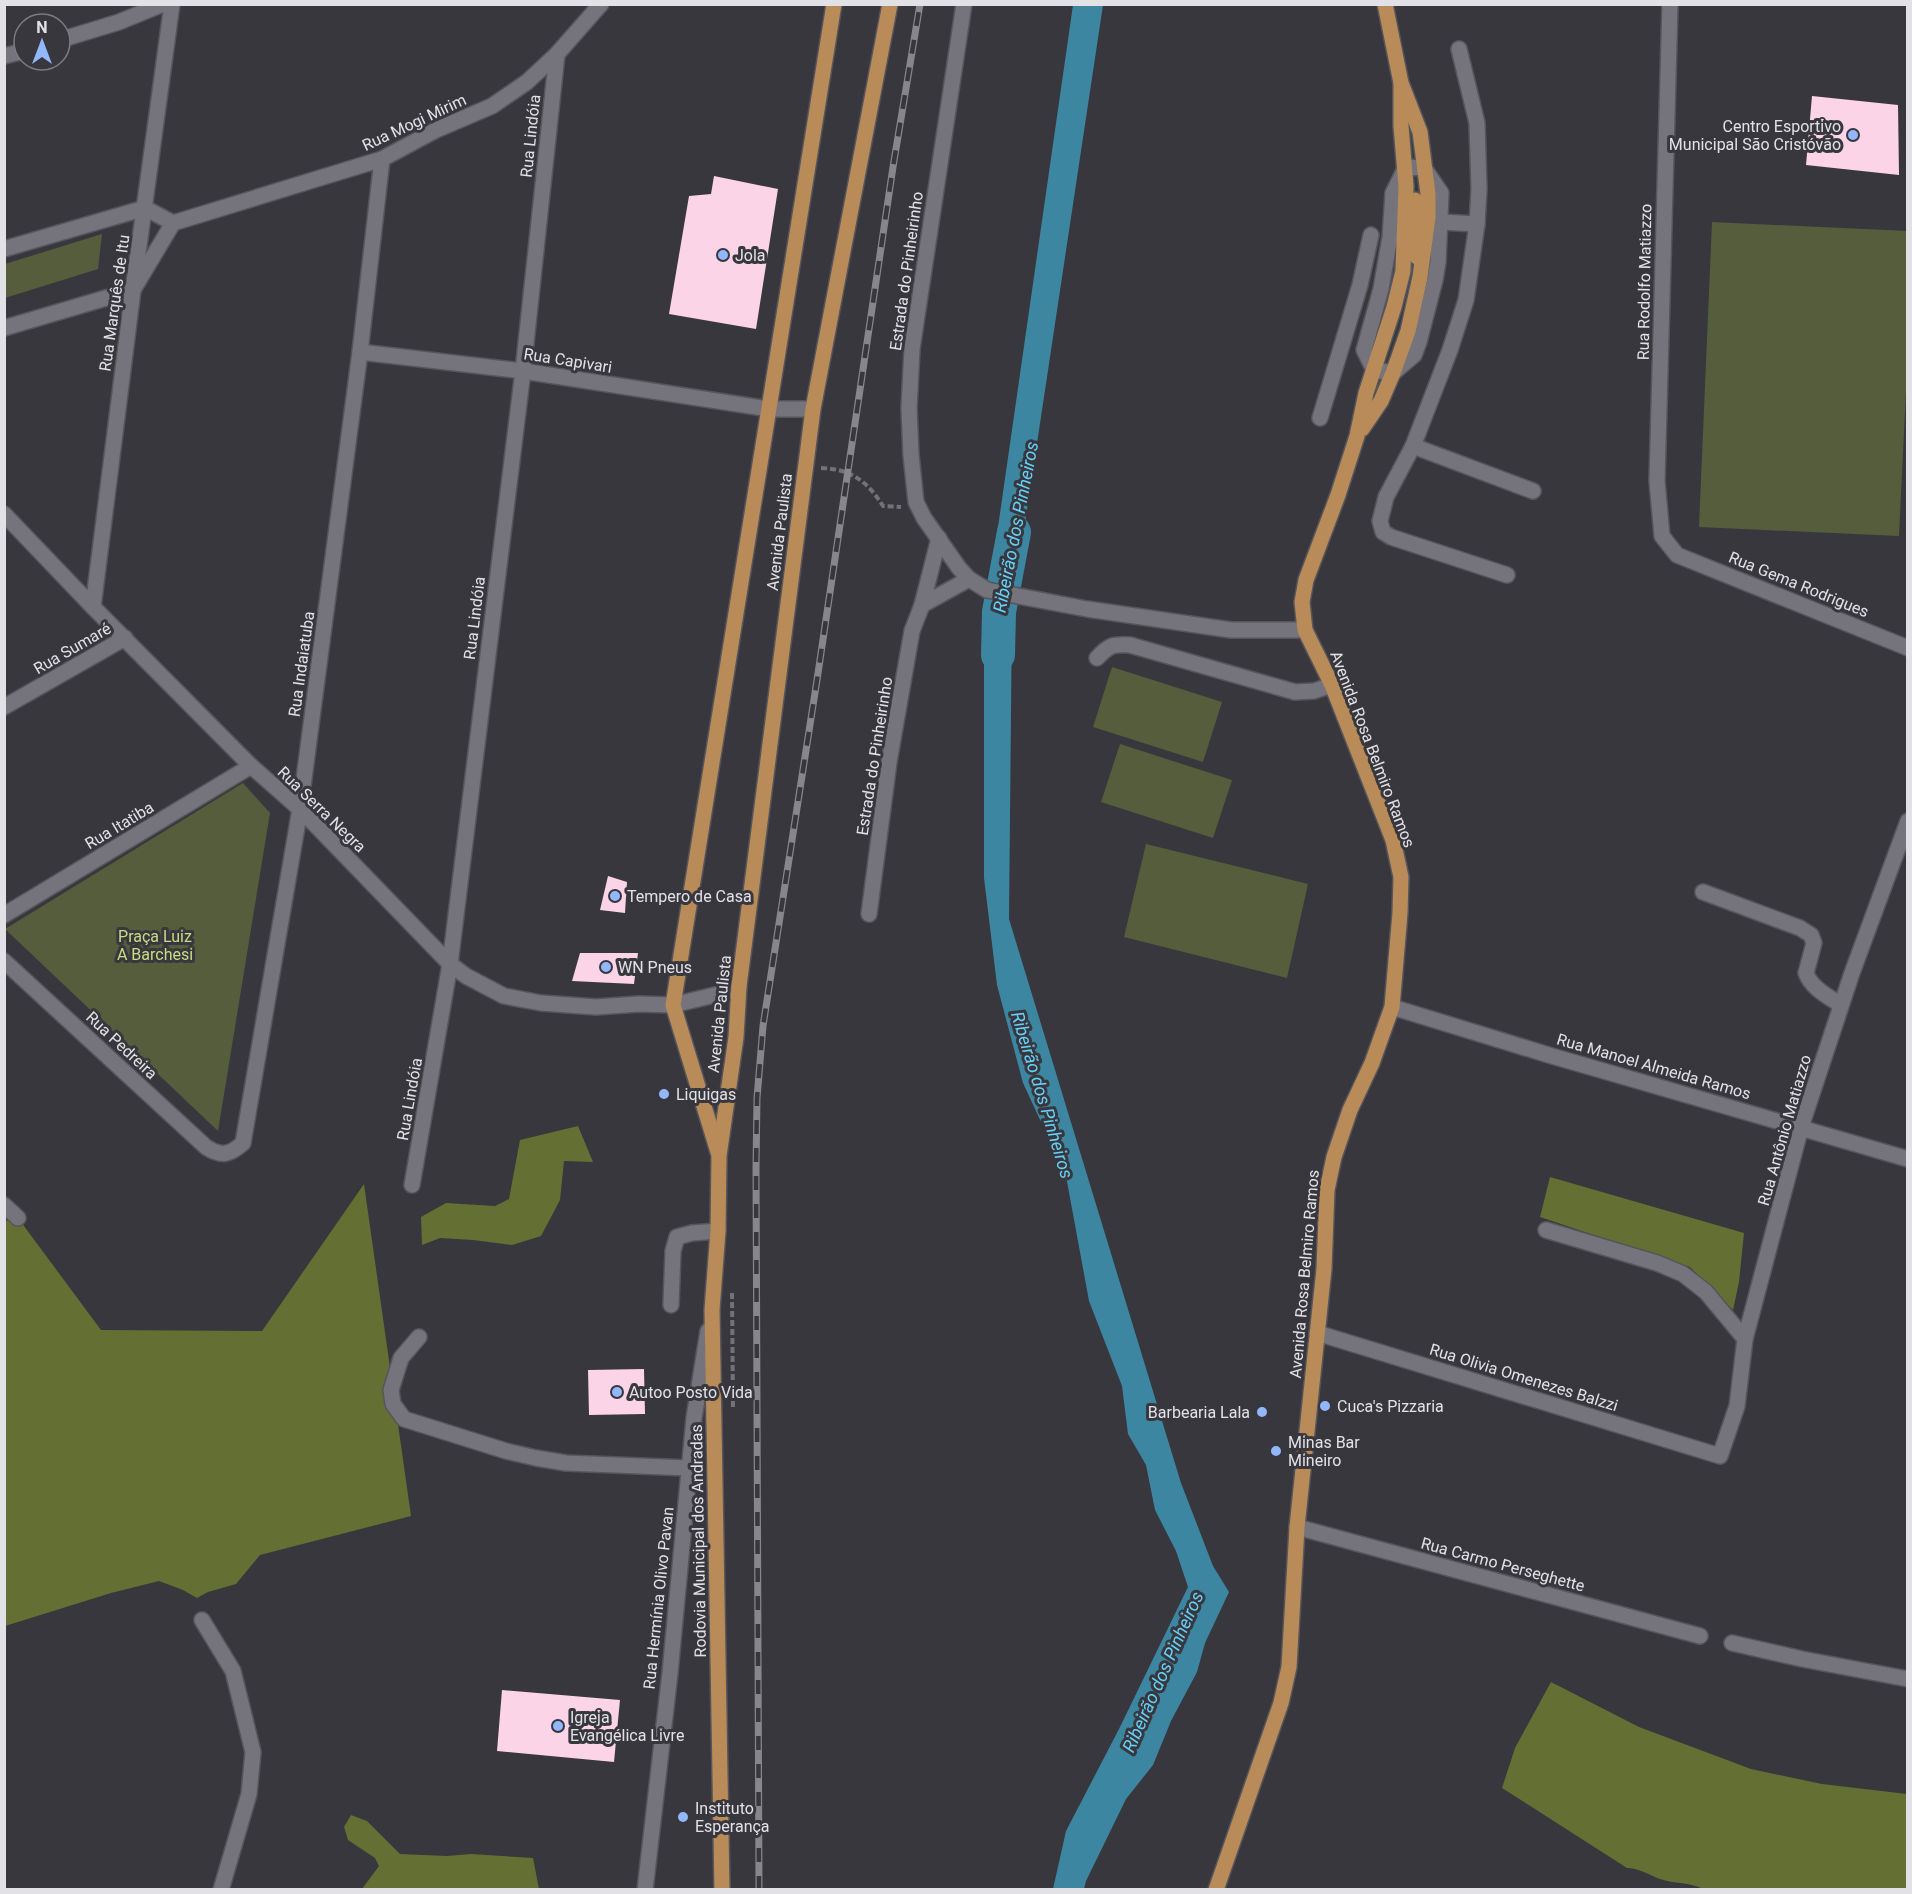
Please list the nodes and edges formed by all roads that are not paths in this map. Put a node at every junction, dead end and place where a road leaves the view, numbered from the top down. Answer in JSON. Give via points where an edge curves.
{"nodes":[{"id":1,"x":164,"y":4,"type":"edge"},
{"id":2,"x":172,"y":4,"type":"edge"},
{"id":3,"x":601,"y":4,"type":"edge"},
{"id":4,"x":834,"y":4,"type":"edge"},
{"id":5,"x":890,"y":4,"type":"edge"},
{"id":6,"x":964,"y":4,"type":"edge"},
{"id":7,"x":1385,"y":4,"type":"edge"},
{"id":8,"x":1670,"y":4,"type":"edge"},
{"id":9,"x":72,"y":36,"type":"edge"},
{"id":10,"x":1459,"y":49,"type":"dead end"},
{"id":11,"x":556,"y":54,"type":"junction"},
{"id":12,"x":1401,"y":83,"type":"junction"},
{"id":13,"x":382,"y":159,"type":"junction"},
{"id":14,"x":1406,"y":167,"type":"junction"},
{"id":15,"x":1424,"y":168,"type":"junction"},
{"id":16,"x":1406,"y":186,"type":"junction"},
{"id":17,"x":145,"y":208,"type":"junction"},
{"id":18,"x":173,"y":222,"type":"junction"},
{"id":19,"x":1441,"y":222,"type":"junction"},
{"id":20,"x":1478,"y":224,"type":"junction"},
{"id":21,"x":1371,"y":235,"type":"dead end"},
{"id":22,"x":4,"y":249,"type":"edge"},
{"id":23,"x":1402,"y":271,"type":"junction"},
{"id":24,"x":1420,"y":278,"type":"junction"},
{"id":25,"x":133,"y":290,"type":"junction"},
{"id":26,"x":4,"y":328,"type":"edge"},
{"id":27,"x":360,"y":352,"type":"junction"},
{"id":28,"x":1400,"y":355,"type":"junction"},
{"id":29,"x":1374,"y":370,"type":"junction"},
{"id":30,"x":523,"y":371,"type":"junction"},
{"id":31,"x":1393,"y":373,"type":"junction"},
{"id":32,"x":769,"y":409,"type":"junction"},
{"id":33,"x":813,"y":410,"type":"junction"},
{"id":34,"x":1320,"y":418,"type":"dead end"},
{"id":35,"x":1357,"y":436,"type":"junction"},
{"id":36,"x":1413,"y":446,"type":"junction"},
{"id":37,"x":1533,"y":491,"type":"dead end"},
{"id":38,"x":4,"y":514,"type":"edge"},
{"id":39,"x":939,"y":538,"type":"junction"},
{"id":40,"x":1677,"y":555,"type":"joint"},
{"id":41,"x":1507,"y":575,"type":"dead end"},
{"id":42,"x":969,"y":579,"type":"junction"},
{"id":43,"x":922,"y":605,"type":"junction"},
{"id":44,"x":93,"y":607,"type":"junction"},
{"id":45,"x":1305,"y":630,"type":"junction"},
{"id":46,"x":125,"y":638,"type":"junction"},
{"id":47,"x":1908,"y":648,"type":"edge"},
{"id":48,"x":1097,"y":657,"type":"dead end"},
{"id":49,"x":1332,"y":685,"type":"junction"},
{"id":50,"x":4,"y":707,"type":"edge"},
{"id":51,"x":251,"y":766,"type":"junction"},
{"id":52,"x":300,"y":809,"type":"junction"},
{"id":53,"x":1908,"y":821,"type":"edge"},
{"id":54,"x":1703,"y":892,"type":"dead end"},
{"id":55,"x":869,"y":914,"type":"dead end"},
{"id":56,"x":4,"y":915,"type":"edge"},
{"id":57,"x":4,"y":961,"type":"edge"},
{"id":58,"x":450,"y":964,"type":"junction"},
{"id":59,"x":739,"y":986,"type":"junction"},
{"id":60,"x":672,"y":1005,"type":"junction"},
{"id":61,"x":1841,"y":1005,"type":"junction"},
{"id":62,"x":1392,"y":1006,"type":"junction"},
{"id":63,"x":1801,"y":1127,"type":"junction"},
{"id":64,"x":217,"y":1154,"type":"joint"},
{"id":65,"x":719,"y":1156,"type":"junction"},
{"id":66,"x":1908,"y":1159,"type":"edge"},
{"id":67,"x":412,"y":1185,"type":"dead end"},
{"id":68,"x":4,"y":1205,"type":"edge"},
{"id":69,"x":18,"y":1218,"type":"dead end"},
{"id":70,"x":1546,"y":1230,"type":"dead end"},
{"id":71,"x":718,"y":1231,"type":"junction"},
{"id":72,"x":671,"y":1305,"type":"dead end"},
{"id":73,"x":712,"y":1310,"type":"junction"},
{"id":74,"x":1317,"y":1333,"type":"junction"},
{"id":75,"x":420,"y":1337,"type":"dead end"},
{"id":76,"x":1745,"y":1339,"type":"junction"},
{"id":77,"x":1720,"y":1456,"type":"joint"},
{"id":78,"x":689,"y":1468,"type":"junction"},
{"id":79,"x":1297,"y":1527,"type":"junction"},
{"id":80,"x":202,"y":1620,"type":"dead end"},
{"id":81,"x":1700,"y":1636,"type":"dead end"},
{"id":82,"x":1732,"y":1643,"type":"dead end"},
{"id":83,"x":1908,"y":1679,"type":"edge"},
{"id":84,"x":220,"y":1890,"type":"edge"},
{"id":85,"x":645,"y":1890,"type":"edge"},
{"id":86,"x":722,"y":1890,"type":"edge"},
{"id":87,"x":1216,"y":1890,"type":"edge"}],
"edges":[{"from":1,"to":9,"type":"street"},
{"from":2,"to":17,"type":"street","name":"Rua Marquês de Itu"},
{"from":3,"to":11,"type":"street","name":"Rua Mogi Mirim"},
{"from":4,"to":32,"type":"main road","name":"Avenida Paulista"},
{"from":5,"to":33,"type":"main road","name":"Avenida Paulista"},
{"from":6,"to":39,"type":"street","name":"Estrada do Pinheirinho","via":[[912,349],[909,408],[918,505]]},
{"from":7,"to":12,"type":"main road","name":"Avenida Rosa Belmiro Ramos"},
{"from":8,"to":40,"type":"street","name":"Rua Rodolfo Matiazzo","via":[[1657,481],[1662,536]]},
{"from":10,"to":20,"type":"street","via":[[1477,123]]},
{"from":11,"to":13,"type":"street","name":"Rua Mogi Mirim","via":[[527,82],[492,106]]},
{"from":11,"to":30,"type":"street","name":"Rua Lindóia"},
{"from":12,"to":14,"type":"main road","name":"Avenida Rosa Belmiro Ramos"},
{"from":12,"to":15,"type":"main road","name":"Avenida Rosa Belmiro Ramos","via":[[1420,132]]},
{"from":13,"to":18,"type":"street","name":"Rua Mogi Mirim"},
{"from":13,"to":27,"type":"street","name":"Rua Indaiatuba"},
{"from":14,"to":15,"type":"street"},
{"from":14,"to":16,"type":"main road","name":"Avenida Rosa Belmiro Ramos"},
{"from":14,"to":29,"type":"street","via":[[1393,193],[1383,279],[1364,348]]},
{"from":15,"to":19,"type":"street","via":[[1441,193]]},
{"from":15,"to":24,"type":"main road","name":"Avenida Rosa Belmiro Ramos","via":[[1428,217]]},
{"from":16,"to":23,"type":"main road","name":"Avenida Rosa Belmiro Ramos"},
{"from":16,"to":24,"type":"main road","via":[[1414,195]]},
{"from":17,"to":18,"type":"street"},
{"from":17,"to":22,"type":"street"},
{"from":17,"to":25,"type":"street","name":"Rua Marquês de Itu"},
{"from":18,"to":25,"type":"street"},
{"from":19,"to":20,"type":"street"},
{"from":19,"to":31,"type":"street","via":[[1435,280],[1419,342],[1413,356]]},
{"from":20,"to":36,"type":"street","via":[[1466,300]]},
{"from":21,"to":34,"type":"street"},
{"from":23,"to":28,"type":"main road","via":[[1405,295],[1397,343]]},
{"from":23,"to":29,"type":"main road","name":"Avenida Rosa Belmiro Ramos"},
{"from":24,"to":28,"type":"main road","name":"Avenida Rosa Belmiro Ramos"},
{"from":25,"to":26,"type":"street"},
{"from":25,"to":44,"type":"street","name":"Rua Marquês de Itu"},
{"from":27,"to":30,"type":"street","name":"Rua Capivari"},
{"from":27,"to":52,"type":"street","name":"Rua Indaiatuba"},
{"from":28,"to":31,"type":"main road","name":"Avenida Rosa Belmiro Ramos"},
{"from":29,"to":31,"type":"street"},
{"from":29,"to":35,"type":"main road","name":"Avenida Rosa Belmiro Ramos"},
{"from":30,"to":32,"type":"street","name":"Rua Capivari"},
{"from":30,"to":58,"type":"street","name":"Rua Lindóia"},
{"from":31,"to":35,"type":"main road","name":"Avenida Rosa Belmiro Ramos","via":[[1381,401]]},
{"from":32,"to":33,"type":"street","name":"Rua Capivari"},
{"from":32,"to":60,"type":"main road","name":"Avenida Paulista"},
{"from":33,"to":59,"type":"main road","name":"Avenida Paulista"},
{"from":35,"to":45,"type":"main road","name":"Avenida Rosa Belmiro Ramos","via":[[1306,580],[1302,602]]},
{"from":36,"to":37,"type":"street"},
{"from":36,"to":41,"type":"street","via":[[1386,497],[1380,521],[1383,532]]},
{"from":38,"to":44,"type":"street","name":"Rua Serra Negra"},
{"from":39,"to":42,"type":"street","name":"Estrada do Pinheirinho"},
{"from":39,"to":43,"type":"street","name":"Estrada do Pinheirinho"},
{"from":40,"to":47,"type":"street","name":"Rua Gema Rodrigues"},
{"from":42,"to":43,"type":"street"},
{"from":42,"to":45,"type":"street","name":"Estrada do Pinheirinho","via":[[987,590],[1159,621],[1231,630]]},
{"from":43,"to":55,"type":"street","name":"Estrada do Pinheirinho","via":[[912,631],[891,751]]},
{"from":44,"to":46,"type":"street","name":"Rua Serra Negra"},
{"from":45,"to":49,"type":"main road","name":"Avenida Rosa Belmiro Ramos"},
{"from":46,"to":50,"type":"street","name":"Rua Sumaré"},
{"from":46,"to":51,"type":"street","name":"Rua Serra Negra"},
{"from":48,"to":49,"type":"street","via":[[1115,644],[1130,645],[1295,692]]},
{"from":49,"to":62,"type":"main road","name":"Avenida Rosa Belmiro Ramos","via":[[1392,840],[1401,877]]},
{"from":51,"to":52,"type":"street","name":"Rua Serra Negra"},
{"from":51,"to":56,"type":"street","name":"Rua Itatiba"},
{"from":52,"to":58,"type":"street","name":"Rua Serra Negra"},
{"from":52,"to":64,"type":"street","name":"Rua Indaiatuba","via":[[243,1143],[225,1155]]},
{"from":53,"to":61,"type":"street","name":"Rua Antônio Matiazzo"},
{"from":54,"to":61,"type":"street","via":[[1811,935],[1814,943],[1807,978]]},
{"from":57,"to":64,"type":"street","name":"Rua Pedreira"},
{"from":58,"to":60,"type":"street","name":"Rua Serra Negra","via":[[504,996],[540,1003],[596,1007]]},
{"from":58,"to":67,"type":"street","name":"Rua Lindóia"},
{"from":59,"to":60,"type":"street","name":"Rua Serra Negra"},
{"from":59,"to":65,"type":"main road","name":"Avenida Paulista"},
{"from":60,"to":65,"type":"main road","name":"Avenida Paulista"},
{"from":61,"to":63,"type":"street","name":"Rua Antônio Matiazzo"},
{"from":62,"to":63,"type":"street","name":"Rua Manoel Almeida Ramos"},
{"from":62,"to":74,"type":"main road","name":"Avenida Rosa Belmiro Ramos","via":[[1334,1157],[1327,1190]]},
{"from":63,"to":66,"type":"street","name":"Rua Manoel Almeida Ramos"},
{"from":63,"to":76,"type":"street","name":"Rua Antônio Matiazzo"},
{"from":65,"to":71,"type":"main road","name":"Rodovia Municipal dos Andradas"},
{"from":68,"to":69,"type":"street"},
{"from":70,"to":76,"type":"street","via":[[1683,1274],[1706,1292]]},
{"from":71,"to":72,"type":"street","via":[[677,1237],[672,1251]]},
{"from":71,"to":73,"type":"main road","name":"Rodovia Municipal dos Andradas"},
{"from":73,"to":78,"type":"street","name":"Rua Hermínia Olivo Pavan"},
{"from":73,"to":86,"type":"main road","name":"Rodovia Municipal dos Andradas"},
{"from":74,"to":77,"type":"street","name":"Rua Olivia Omenezes Balzzi"},
{"from":74,"to":79,"type":"main road","name":"Avenida Rosa Belmiro Ramos"},
{"from":75,"to":78,"type":"street","via":[[401,1358],[391,1390],[393,1404],[404,1419],[536,1458],[566,1463]]},
{"from":76,"to":77,"type":"street","name":"Rua Antônio Matiazzo","via":[[1737,1406]]},
{"from":78,"to":85,"type":"street","name":"Rua Hermínia Olivo Pavan"},
{"from":79,"to":81,"type":"street","name":"Rua Carmo Perseghette"},
{"from":79,"to":87,"type":"main road","name":"Avenida Rosa Belmiro Ramos","via":[[1289,1666],[1281,1703]]},
{"from":80,"to":84,"type":"street","via":[[233,1671],[253,1752],[249,1794]]},
{"from":82,"to":83,"type":"street"}]}
